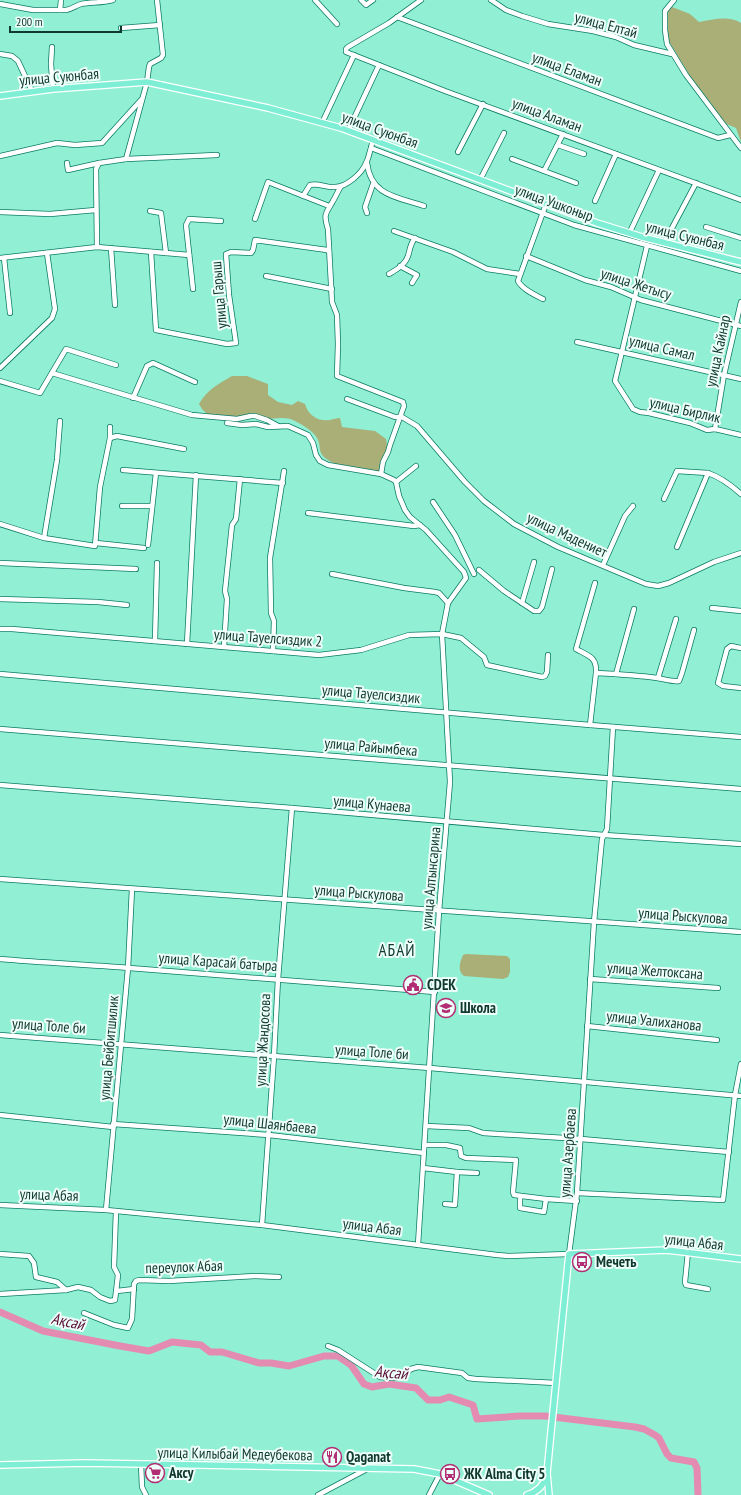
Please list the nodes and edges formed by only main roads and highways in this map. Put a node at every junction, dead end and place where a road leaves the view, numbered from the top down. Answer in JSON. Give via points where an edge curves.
{"nodes":[{"id":1,"x":0,"y":96,"type":"edge"},
{"id":2,"x":741,"y":262,"type":"edge"},
{"id":3,"x":569,"y":1254,"type":"joint"},
{"id":4,"x":741,"y":1258,"type":"edge"},
{"id":5,"x":0,"y":1465,"type":"edge"},
{"id":6,"x":547,"y":1473,"type":"junction"},
{"id":7,"x":489,"y":1495,"type":"edge"},
{"id":8,"x":527,"y":1495,"type":"edge"},
{"id":9,"x":549,"y":1495,"type":"edge"}],
"edges":[{"from":1,"to":2,"type":"main road","name":"улица Суюнбая","via":[[147,82],[268,108],[373,139],[630,234]]},
{"from":3,"to":4,"type":"main road","name":"улица Абая","via":[[667,1250]]},
{"from":3,"to":6,"type":"main road","name":"улица Азербаева"},
{"from":5,"to":7,"type":"main road","name":"улица Килыбай Медеубекова","via":[[84,1463],[414,1469],[440,1474]]},
{"from":6,"to":8,"type":"main road","name":"улица Азербаева","via":[[540,1488]]},
{"from":6,"to":9,"type":"main road","name":"улица Азербаева"}]}
